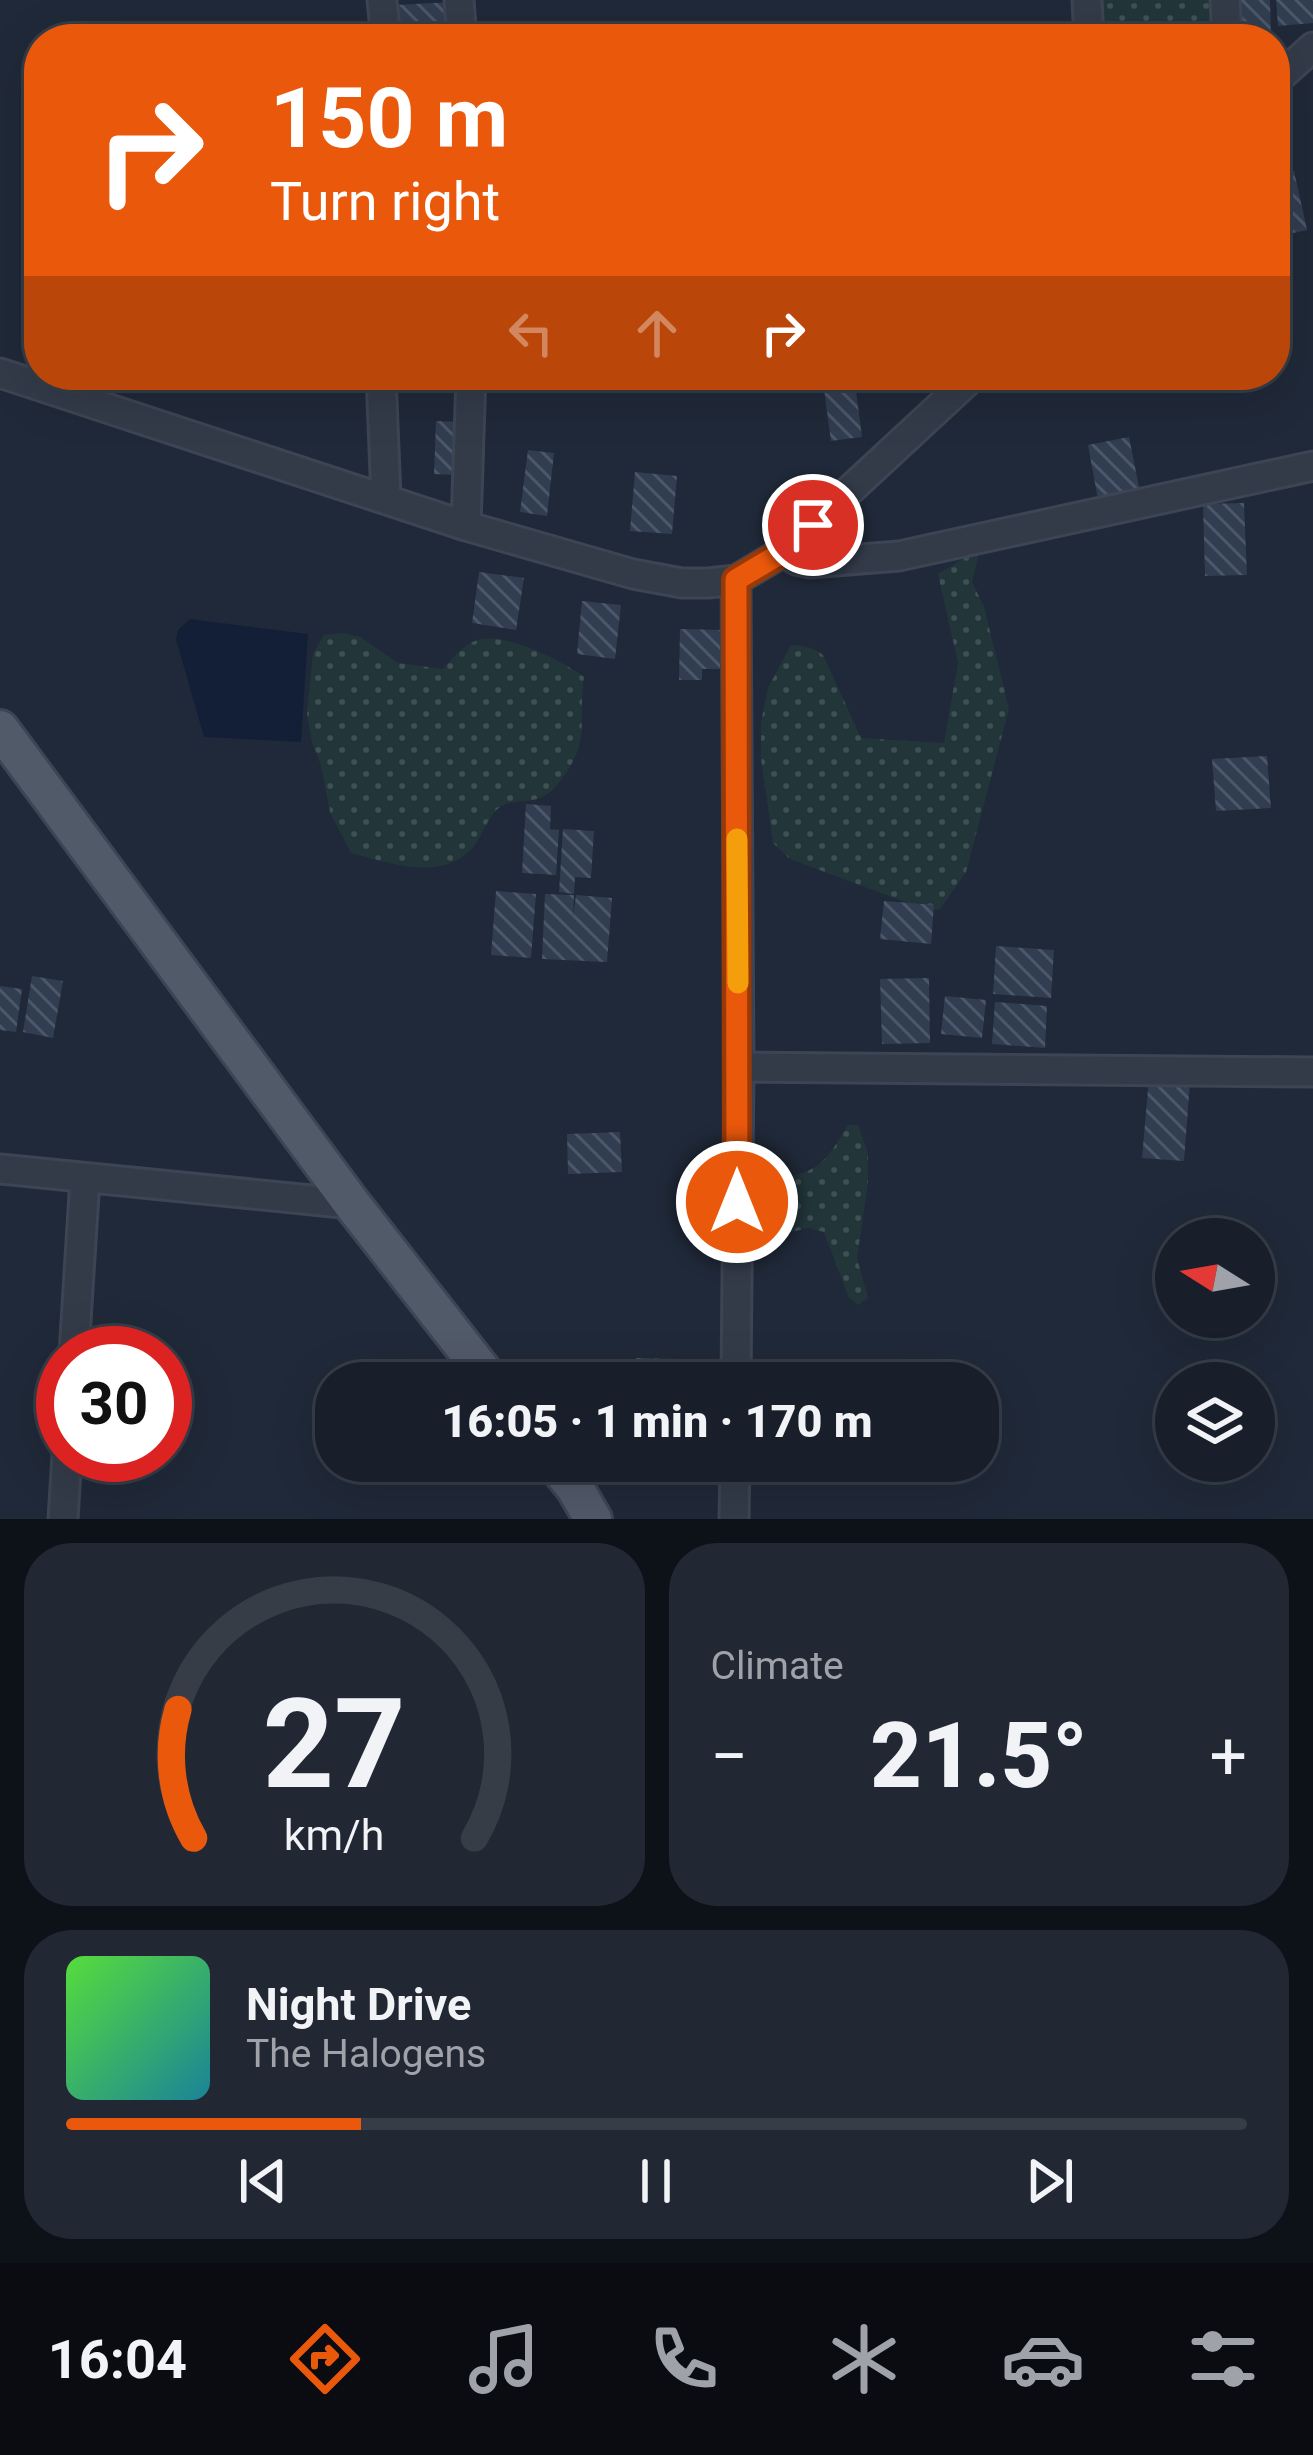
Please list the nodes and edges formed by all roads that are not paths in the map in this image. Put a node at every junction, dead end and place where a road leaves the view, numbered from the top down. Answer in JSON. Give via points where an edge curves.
{"nodes":[{"id":1,"x":1313,"y":47,"type":"edge"},
{"id":2,"x":1290,"y":68,"type":"edge"},
{"id":3,"x":52,"y":390,"type":"edge"},
{"id":4,"x":382,"y":390,"type":"edge"},
{"id":5,"x":471,"y":390,"type":"edge"},
{"id":6,"x":958,"y":390,"type":"edge"},
{"id":7,"x":1313,"y":466,"type":"edge"},
{"id":8,"x":386,"y":499,"type":"junction"},
{"id":9,"x":466,"y":526,"type":"junction"},
{"id":10,"x":783,"y":552,"type":"junction"},
{"id":11,"x":736,"y":580,"type":"junction"},
{"id":12,"x":0,"y":729,"type":"edge"},
{"id":13,"x":739,"y":1067,"type":"junction"},
{"id":14,"x":1313,"y":1072,"type":"edge"},
{"id":15,"x":0,"y":1169,"type":"edge"},
{"id":16,"x":85,"y":1178,"type":"junction"},
{"id":17,"x":352,"y":1204,"type":"junction"},
{"id":18,"x":76,"y":1326,"type":"edge"},
{"id":19,"x":476,"y":1362,"type":"edge"},
{"id":20,"x":736,"y":1362,"type":"edge"},
{"id":21,"x":65,"y":1482,"type":"edge"},
{"id":22,"x":568,"y":1482,"type":"edge"},
{"id":23,"x":735,"y":1482,"type":"edge"},
{"id":24,"x":63,"y":1519,"type":"edge"},
{"id":25,"x":593,"y":1519,"type":"edge"},
{"id":26,"x":734,"y":1519,"type":"edge"}],
"edges":[{"from":1,"to":2,"type":"street"},
{"from":3,"to":8,"type":"street"},
{"from":4,"to":8,"type":"street"},
{"from":5,"to":9,"type":"street"},
{"from":6,"to":10,"type":"street"},
{"from":7,"to":10,"type":"street","via":[[899,556],[810,562]]},
{"from":8,"to":9,"type":"street"},
{"from":9,"to":11,"type":"street","via":[[633,574],[682,583]]},
{"from":10,"to":11,"type":"street"},
{"from":11,"to":13,"type":"street"},
{"from":12,"to":17,"type":"main road"},
{"from":13,"to":14,"type":"street"},
{"from":13,"to":20,"type":"street"},
{"from":15,"to":16,"type":"street"},
{"from":16,"to":17,"type":"street"},
{"from":16,"to":18,"type":"street"},
{"from":17,"to":19,"type":"main road"},
{"from":21,"to":24,"type":"street"},
{"from":22,"to":25,"type":"main road"},
{"from":23,"to":26,"type":"street"}]}
